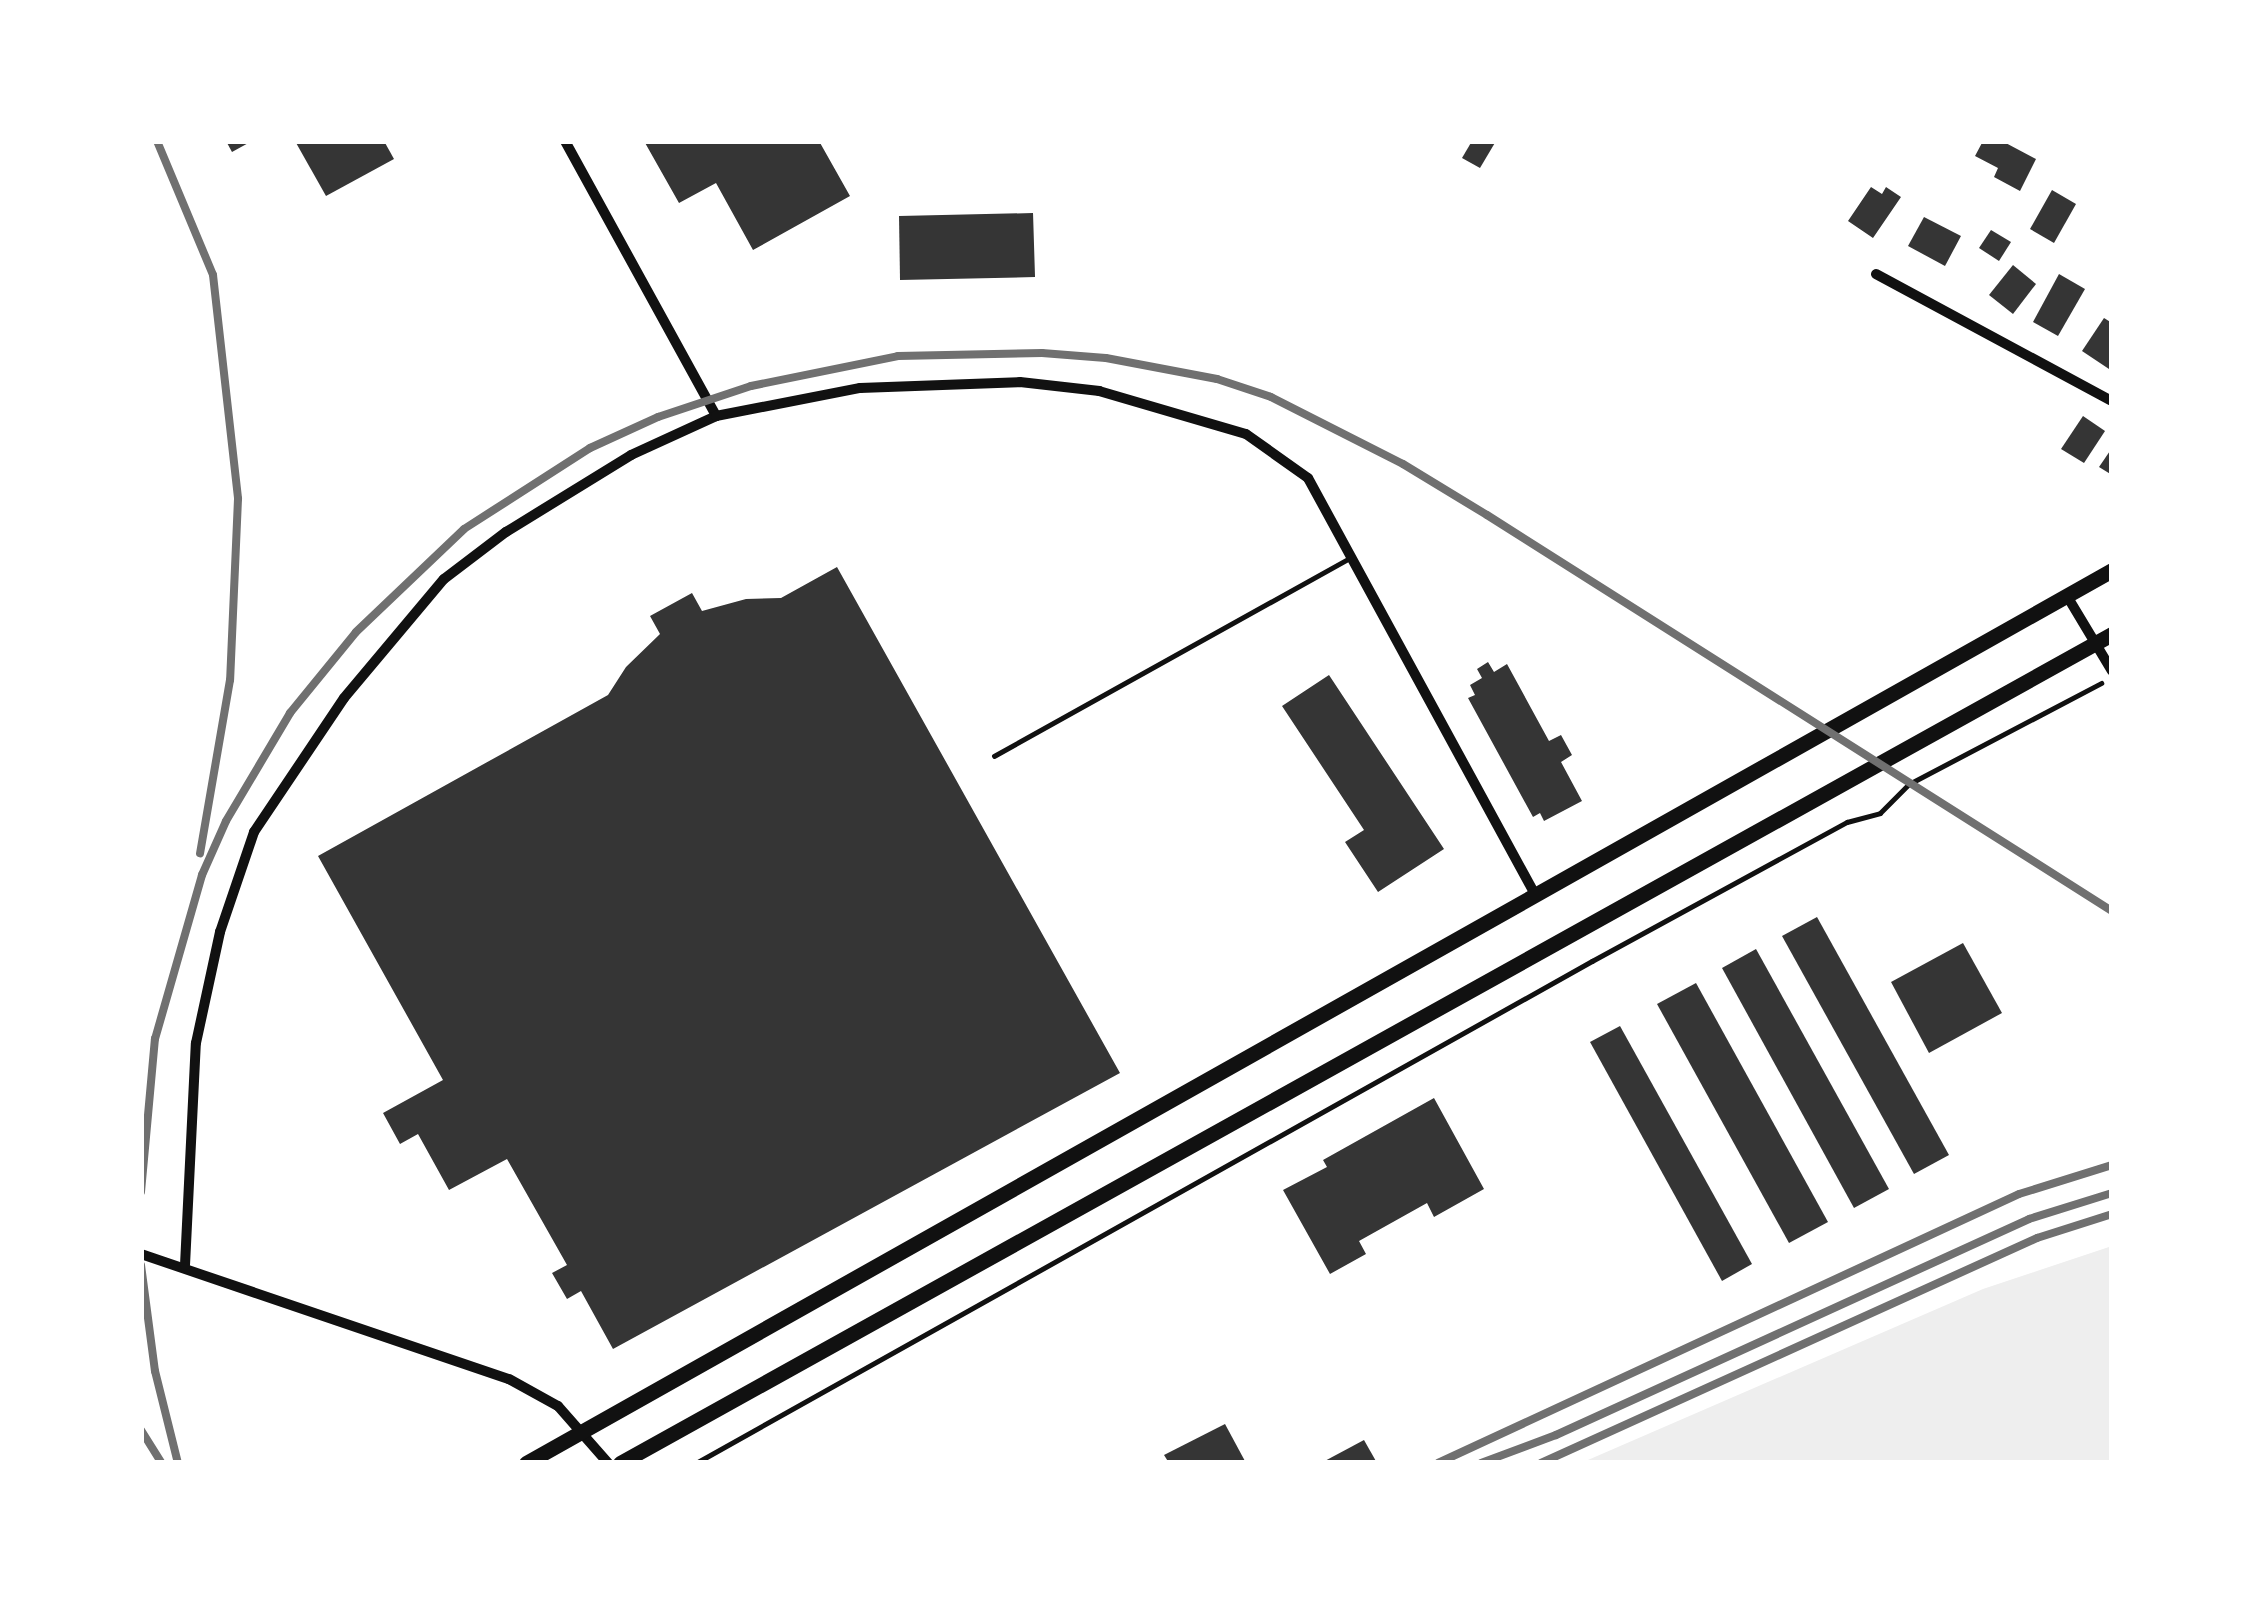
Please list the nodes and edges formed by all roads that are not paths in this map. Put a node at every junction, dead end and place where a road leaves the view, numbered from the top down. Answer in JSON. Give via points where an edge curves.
{"nodes":[{"id":1,"x":565,"y":141,"type":"edge"},
{"id":2,"x":1876,"y":274,"type":"dead end"},
{"id":3,"x":2112,"y":401,"type":"edge"},
{"id":4,"x":716,"y":416,"type":"junction"},
{"id":5,"x":1352,"y":557,"type":"junction"},
{"id":6,"x":2112,"y":570,"type":"edge"},
{"id":7,"x":2067,"y":596,"type":"junction"},
{"id":8,"x":2112,"y":634,"type":"edge"},
{"id":9,"x":2095,"y":644,"type":"junction"},
{"id":10,"x":2112,"y":671,"type":"edge"},
{"id":11,"x":994,"y":756,"type":"dead end"},
{"id":12,"x":1535,"y":894,"type":"junction"},
{"id":13,"x":141,"y":1254,"type":"edge"},
{"id":14,"x":184,"y":1265,"type":"junction"},
{"id":15,"x":582,"y":1432,"type":"junction"},
{"id":16,"x":526,"y":1463,"type":"edge"},
{"id":17,"x":608,"y":1463,"type":"edge"},
{"id":18,"x":620,"y":1463,"type":"edge"}],
"edges":[{"from":1,"to":4,"type":"street"},
{"from":2,"to":3,"type":"street"},
{"from":4,"to":5,"type":"street","via":[[880,387],[1020,382],[1099,392],[1246,434],[1308,478]]},
{"from":4,"to":14,"type":"street","via":[[631,455],[444,579],[344,698],[254,832],[220,932],[196,1043]]},
{"from":5,"to":11,"type":"lane"},
{"from":5,"to":12,"type":"street"},
{"from":6,"to":7,"type":"main road"},
{"from":7,"to":9,"type":"street"},
{"from":7,"to":12,"type":"main road"},
{"from":8,"to":9,"type":"main road"},
{"from":9,"to":10,"type":"street"},
{"from":9,"to":18,"type":"main road"},
{"from":12,"to":15,"type":"main road"},
{"from":13,"to":14,"type":"street"},
{"from":14,"to":15,"type":"street","via":[[509,1378],[558,1406]]},
{"from":15,"to":16,"type":"main road"},
{"from":15,"to":17,"type":"street"}]}
